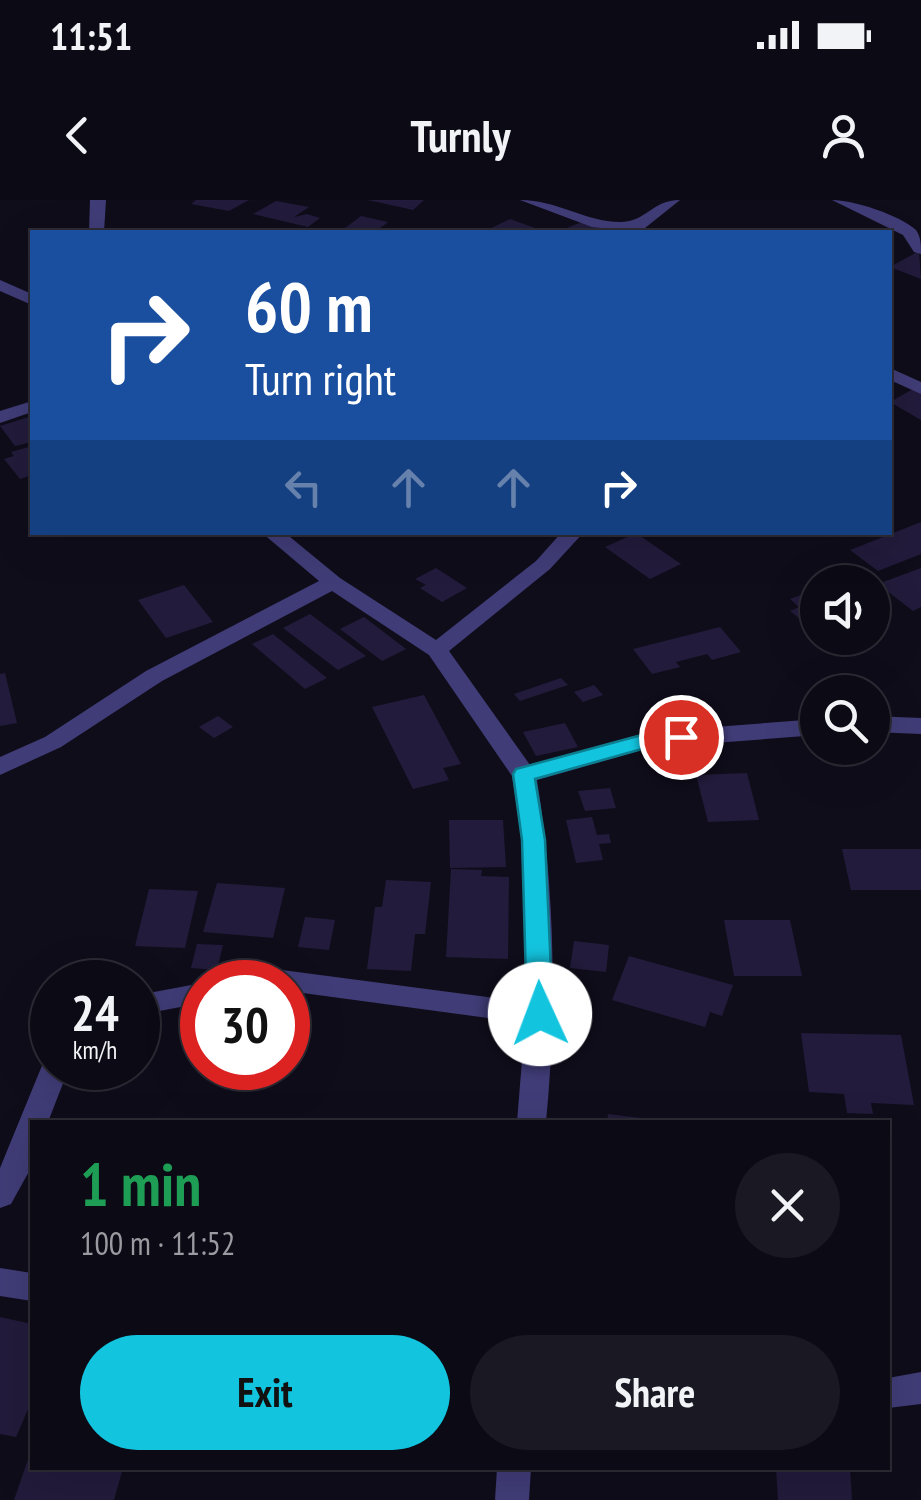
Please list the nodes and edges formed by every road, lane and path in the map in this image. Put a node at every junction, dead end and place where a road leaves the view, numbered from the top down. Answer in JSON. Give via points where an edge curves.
{"nodes":[{"id":1,"x":98,"y":200,"type":"edge"},
{"id":2,"x":528,"y":200,"type":"edge"},
{"id":3,"x":672,"y":200,"type":"edge"},
{"id":4,"x":840,"y":200,"type":"edge"},
{"id":5,"x":636,"y":228,"type":"edge"},
{"id":6,"x":98,"y":230,"type":"edge"},
{"id":7,"x":920,"y":248,"type":"edge"},
{"id":8,"x":0,"y":285,"type":"edge"},
{"id":9,"x":30,"y":299,"type":"edge"},
{"id":10,"x":894,"y":379,"type":"edge"},
{"id":11,"x":921,"y":390,"type":"edge"},
{"id":12,"x":30,"y":407,"type":"edge"},
{"id":13,"x":0,"y":417,"type":"edge"},
{"id":14,"x":274,"y":535,"type":"edge"},
{"id":15,"x":571,"y":535,"type":"edge"},
{"id":16,"x":333,"y":582,"type":"junction"},
{"id":17,"x":437,"y":650,"type":"junction"},
{"id":18,"x":890,"y":725,"type":"edge"},
{"id":19,"x":921,"y":726,"type":"edge"},
{"id":20,"x":800,"y":728,"type":"edge"},
{"id":21,"x":0,"y":768,"type":"edge"},
{"id":22,"x":524,"y":774,"type":"junction"},
{"id":23,"x":310,"y":984,"type":"edge"},
{"id":24,"x":540,"y":1014,"type":"junction"},
{"id":25,"x":47,"y":1090,"type":"edge"},
{"id":26,"x":35,"y":1120,"type":"edge"},
{"id":27,"x":532,"y":1120,"type":"edge"},
{"id":28,"x":30,"y":1134,"type":"edge"},
{"id":29,"x":0,"y":1194,"type":"edge"},
{"id":30,"x":0,"y":1282,"type":"edge"},
{"id":31,"x":30,"y":1288,"type":"edge"},
{"id":32,"x":921,"y":1388,"type":"edge"},
{"id":33,"x":890,"y":1393,"type":"edge"},
{"id":34,"x":514,"y":1470,"type":"edge"},
{"id":35,"x":512,"y":1500,"type":"edge"}],
"edges":[{"from":1,"to":6,"type":"street"},
{"from":2,"to":5,"type":"street","via":[[603,226]]},
{"from":3,"to":5,"type":"street"},
{"from":4,"to":7,"type":"street","via":[[909,232]]},
{"from":8,"to":9,"type":"street"},
{"from":10,"to":11,"type":"street"},
{"from":12,"to":13,"type":"street"},
{"from":14,"to":16,"type":"street"},
{"from":15,"to":17,"type":"street"},
{"from":16,"to":17,"type":"street"},
{"from":16,"to":21,"type":"street","via":[[154,676]]},
{"from":17,"to":22,"type":"street"},
{"from":18,"to":19,"type":"street"},
{"from":20,"to":22,"type":"street","via":[[649,740]]},
{"from":22,"to":24,"type":"street","via":[[534,840]]},
{"from":23,"to":24,"type":"street"},
{"from":24,"to":27,"type":"street"},
{"from":25,"to":26,"type":"street"},
{"from":28,"to":29,"type":"street"},
{"from":30,"to":31,"type":"street"},
{"from":32,"to":33,"type":"street"},
{"from":34,"to":35,"type":"street"}]}
